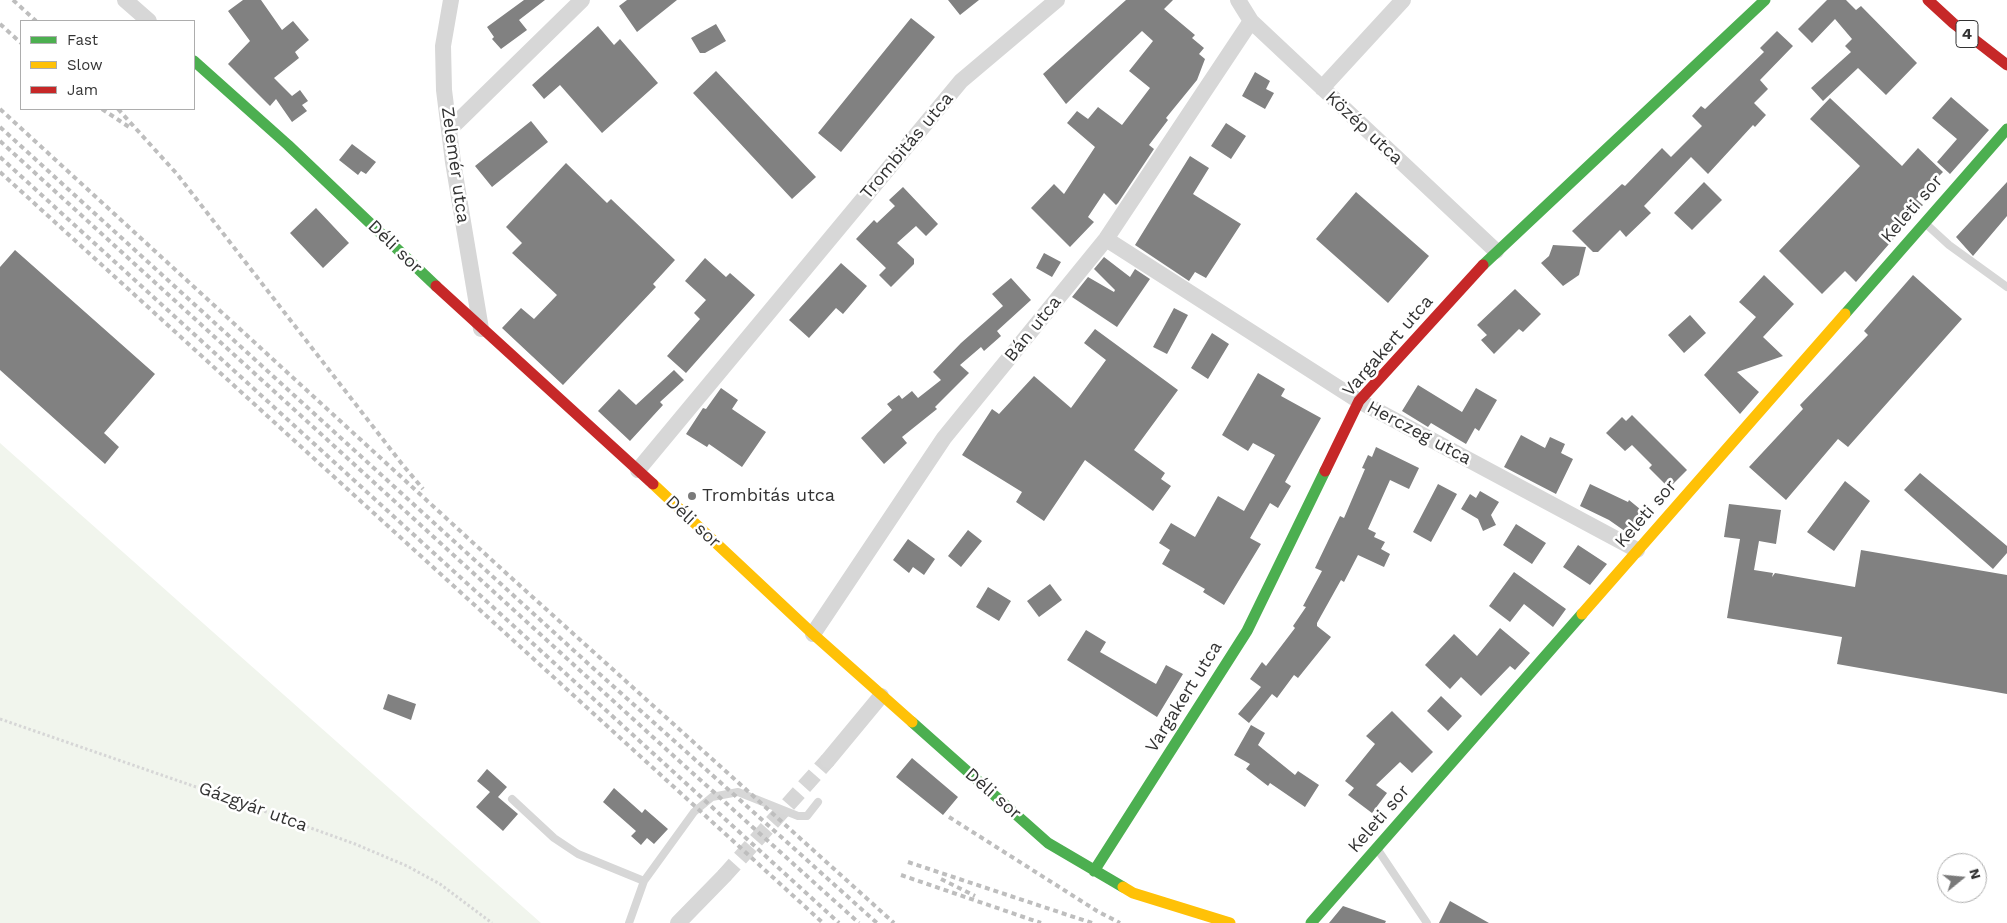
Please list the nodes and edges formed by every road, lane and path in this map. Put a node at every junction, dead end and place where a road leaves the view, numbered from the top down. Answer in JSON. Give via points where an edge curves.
{"nodes":[{"id":1,"x":125,"y":0,"type":"edge"},
{"id":2,"x":452,"y":0,"type":"edge"},
{"id":3,"x":582,"y":0,"type":"edge"},
{"id":4,"x":1057,"y":0,"type":"edge"},
{"id":5,"x":1238,"y":0,"type":"edge"},
{"id":6,"x":1403,"y":0,"type":"edge"},
{"id":7,"x":1765,"y":0,"type":"edge"},
{"id":8,"x":1928,"y":0,"type":"edge"},
{"id":9,"x":147,"y":20,"type":"edge"},
{"id":10,"x":1251,"y":21,"type":"junction"},
{"id":11,"x":195,"y":63,"type":"edge"},
{"id":12,"x":2007,"y":65,"type":"edge"},
{"id":13,"x":1322,"y":88,"type":"junction"},
{"id":14,"x":2007,"y":129,"type":"edge"},
{"id":15,"x":449,"y":130,"type":"junction"},
{"id":16,"x":1924,"y":222,"type":"junction"},
{"id":17,"x":1106,"y":239,"type":"junction"},
{"id":18,"x":1496,"y":251,"type":"junction"},
{"id":19,"x":2007,"y":287,"type":"edge"},
{"id":20,"x":481,"y":329,"type":"junction"},
{"id":21,"x":1359,"y":401,"type":"junction"},
{"id":22,"x":638,"y":470,"type":"junction"},
{"id":23,"x":1637,"y":550,"type":"junction"},
{"id":24,"x":813,"y":634,"type":"junction"},
{"id":25,"x":881,"y":696,"type":"junction"},
{"id":26,"x":0,"y":719,"type":"edge"},
{"id":27,"x":828,"y":760,"type":"tunnel mouth"},
{"id":28,"x":512,"y":799,"type":"dead end"},
{"id":29,"x":818,"y":802,"type":"dead end"},
{"id":30,"x":1377,"y":848,"type":"junction"},
{"id":31,"x":1094,"y":871,"type":"junction"},
{"id":32,"x":724,"y":876,"type":"tunnel mouth"},
{"id":33,"x":644,"y":880,"type":"junction"},
{"id":34,"x":492,"y":923,"type":"edge"},
{"id":35,"x":629,"y":923,"type":"edge"},
{"id":36,"x":678,"y":923,"type":"edge"},
{"id":37,"x":1230,"y":923,"type":"edge"},
{"id":38,"x":1311,"y":923,"type":"edge"},
{"id":39,"x":1427,"y":923,"type":"edge"}],
"edges":[{"from":1,"to":9,"type":"street"},
{"from":2,"to":15,"type":"street","name":"Zelemér utca","via":[[443,46]]},
{"from":3,"to":15,"type":"street"},
{"from":4,"to":22,"type":"street","name":"Trombitás utca","via":[[961,81]]},
{"from":5,"to":10,"type":"street","name":"Közép utca"},
{"from":6,"to":13,"type":"street"},
{"from":7,"to":18,"type":"street","name":"Vargakert utca"},
{"from":8,"to":12,"type":"street","number":"4","via":[[1953,24]]},
{"from":10,"to":13,"type":"street","name":"Közép utca"},
{"from":10,"to":17,"type":"street","name":"Bán utca"},
{"from":11,"to":20,"type":"street","name":"Déli sor","via":[[288,146]]},
{"from":13,"to":18,"type":"street","name":"Közép utca"},
{"from":14,"to":16,"type":"street","name":"Keleti sor"},
{"from":15,"to":20,"type":"street","name":"Zelemér utca"},
{"from":16,"to":19,"type":"lane","via":[[1949,245]]},
{"from":16,"to":23,"type":"street","name":"Keleti sor"},
{"from":17,"to":21,"type":"street","name":"Herczeg utca"},
{"from":17,"to":24,"type":"street","name":"Bán utca","via":[[944,438]]},
{"from":18,"to":21,"type":"street","name":"Vargakert utca"},
{"from":20,"to":22,"type":"street","name":"Déli sor"},
{"from":21,"to":23,"type":"street","name":"Herczeg utca"},
{"from":21,"to":31,"type":"street","name":"Vargakert utca","via":[[1247,631]]},
{"from":22,"to":24,"type":"street","name":"Déli sor"},
{"from":23,"to":30,"type":"street","name":"Keleti sor"},
{"from":24,"to":25,"type":"street","name":"Déli sor"},
{"from":25,"to":27,"type":"street"},
{"from":25,"to":31,"type":"street","name":"Déli sor","via":[[1048,843]]},
{"from":26,"to":34,"type":"path","name":"Gázgyár utca","via":[[225,797],[407,866],[440,884]]},
{"from":28,"to":33,"type":"lane","via":[[554,838],[578,854]]},
{"from":29,"to":33,"type":"lane","via":[[807,816],[798,816],[738,792],[712,798],[694,812]]},
{"from":30,"to":38,"type":"street","name":"Keleti sor"},
{"from":30,"to":39,"type":"lane"},
{"from":31,"to":37,"type":"street","name":"Déli sor","via":[[1133,893]]},
{"from":32,"to":36,"type":"street"},
{"from":33,"to":35,"type":"lane"}]}
